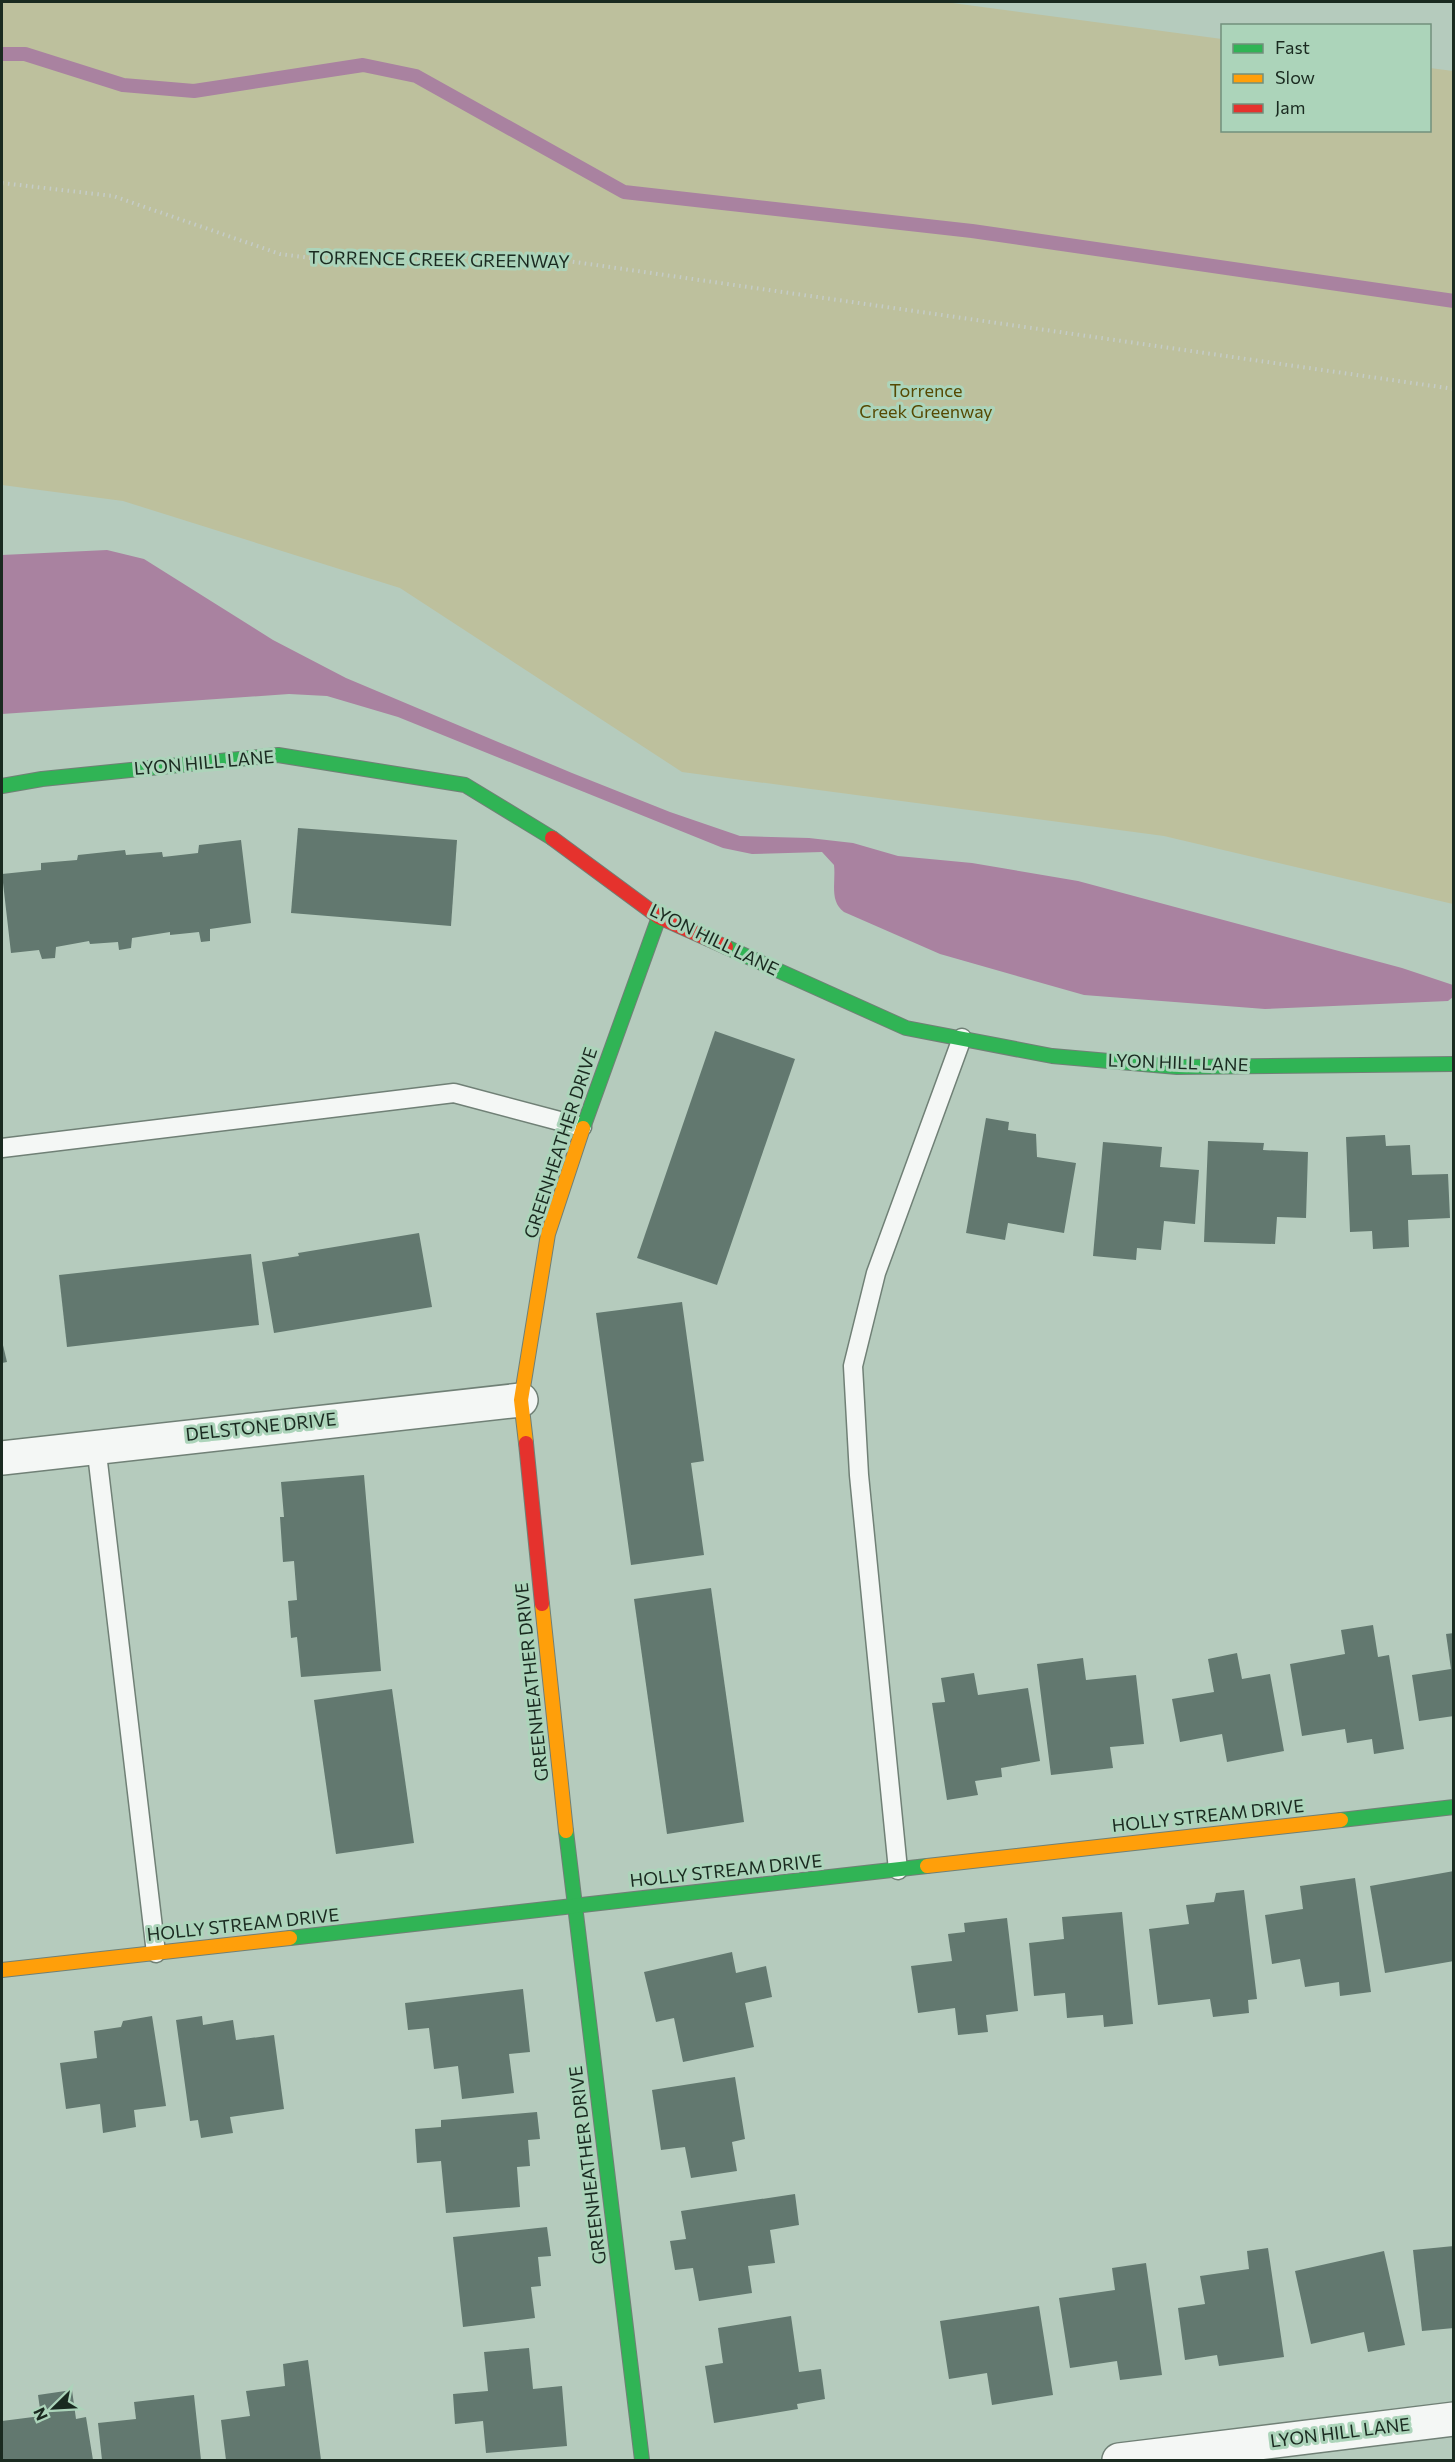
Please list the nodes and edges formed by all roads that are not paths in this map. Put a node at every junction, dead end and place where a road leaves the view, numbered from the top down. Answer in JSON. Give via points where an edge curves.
{"nodes":[{"id":1,"x":2,"y":786,"type":"edge"},
{"id":2,"x":659,"y":916,"type":"junction"},
{"id":3,"x":962,"y":1038,"type":"junction"},
{"id":4,"x":1454,"y":1064,"type":"edge"},
{"id":5,"x":582,"y":1127,"type":"junction"},
{"id":6,"x":2,"y":1148,"type":"edge"},
{"id":7,"x":521,"y":1400,"type":"junction"},
{"id":8,"x":96,"y":1445,"type":"junction"},
{"id":9,"x":2,"y":1458,"type":"edge"},
{"id":10,"x":1454,"y":1807,"type":"edge"},
{"id":11,"x":897,"y":1870,"type":"junction"},
{"id":12,"x":574,"y":1906,"type":"junction"},
{"id":13,"x":156,"y":1953,"type":"junction"},
{"id":14,"x":2,"y":1970,"type":"edge"},
{"id":15,"x":1454,"y":2419,"type":"edge"},
{"id":16,"x":642,"y":2460,"type":"edge"},
{"id":17,"x":1119,"y":2460,"type":"edge"}],
"edges":[{"from":1,"to":2,"type":"street","name":"LYON HILL LANE","via":[[278,755],[465,785],[563,845]]},
{"from":2,"to":3,"type":"street","name":"LYON HILL LANE","via":[[906,1028]]},
{"from":2,"to":5,"type":"street","name":"GREENHEATHER DRIVE"},
{"from":3,"to":4,"type":"street","name":"LYON HILL LANE","via":[[1052,1056],[1177,1067]]},
{"from":3,"to":11,"type":"lane","via":[[876,1273],[853,1366],[859,1475]]},
{"from":5,"to":6,"type":"lane","via":[[454,1093]]},
{"from":5,"to":7,"type":"street","name":"GREENHEATHER DRIVE","via":[[548,1234]]},
{"from":7,"to":8,"type":"street","name":"DELSTONE DRIVE"},
{"from":7,"to":12,"type":"street","name":"GREENHEATHER DRIVE"},
{"from":8,"to":9,"type":"street","name":"DELSTONE DRIVE"},
{"from":8,"to":13,"type":"lane"},
{"from":10,"to":11,"type":"street","name":"HOLLY STREAM DRIVE"},
{"from":11,"to":12,"type":"street","name":"HOLLY STREAM DRIVE"},
{"from":12,"to":13,"type":"street","name":"HOLLY STREAM DRIVE"},
{"from":12,"to":16,"type":"street","name":"GREENHEATHER DRIVE"},
{"from":13,"to":14,"type":"street","name":"HOLLY STREAM DRIVE"},
{"from":15,"to":17,"type":"street","name":"LYON HILL LANE"}]}
